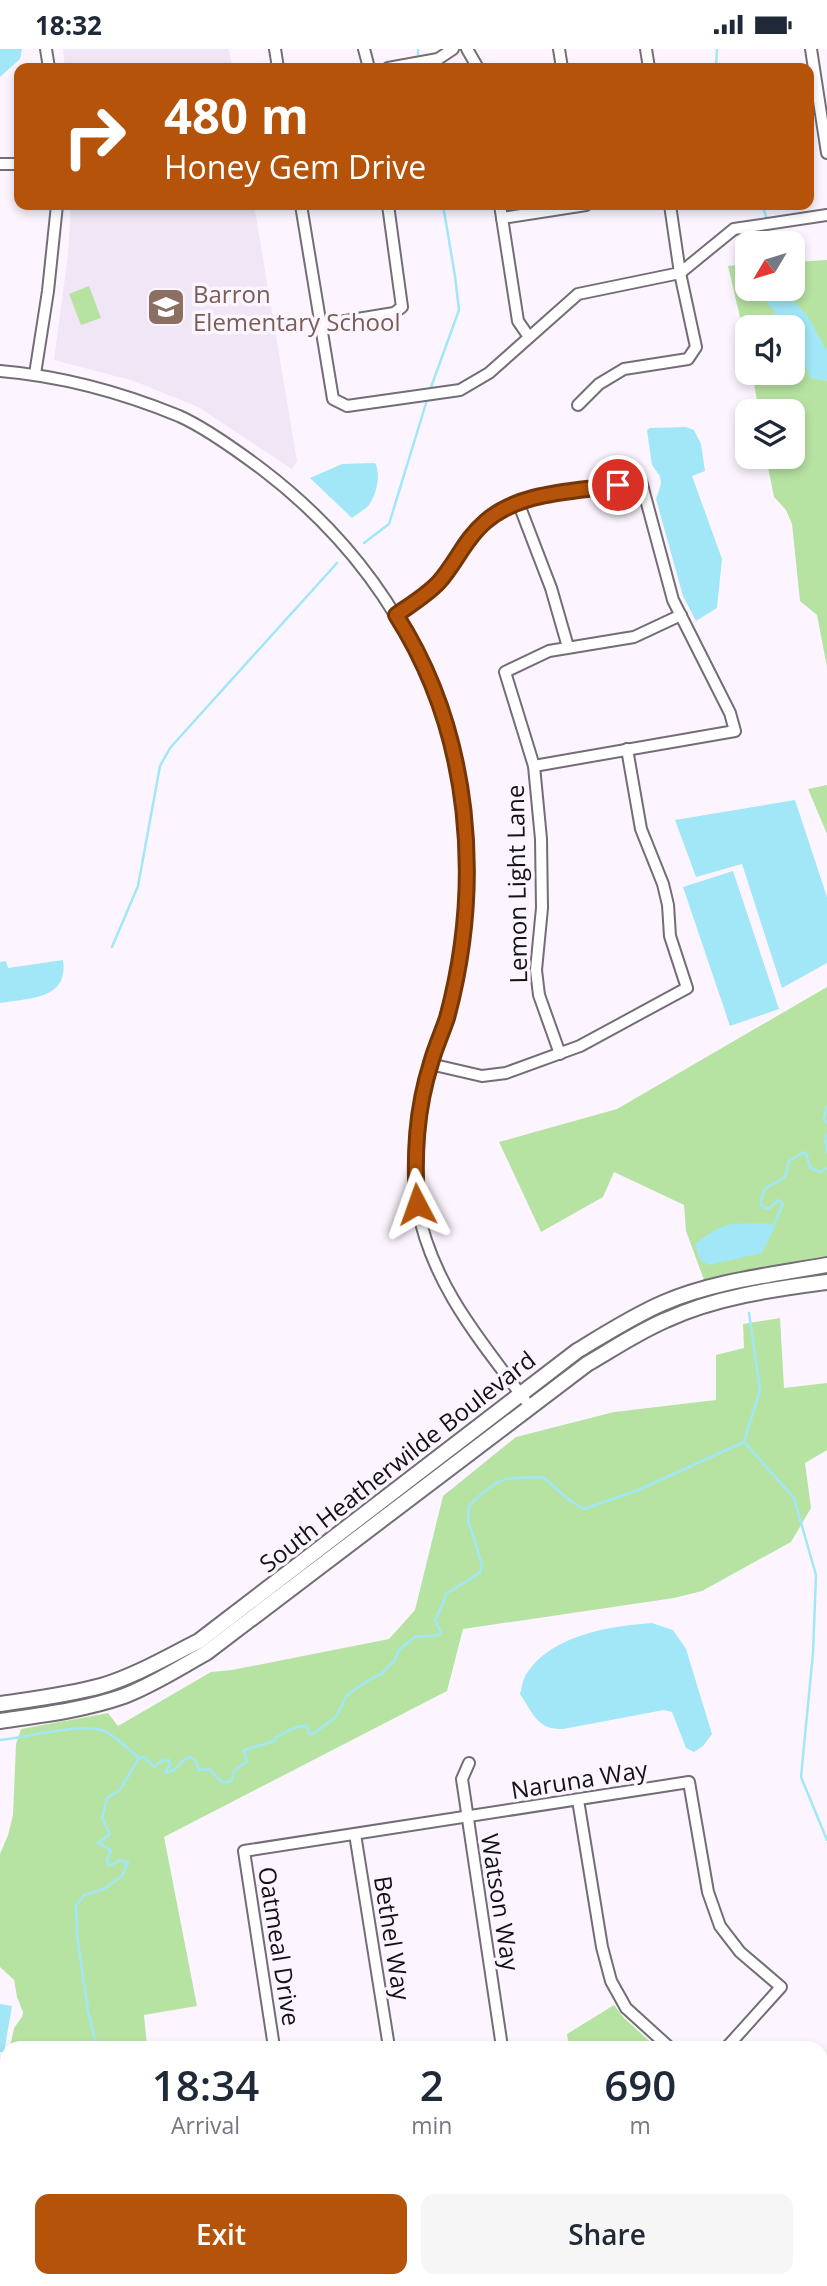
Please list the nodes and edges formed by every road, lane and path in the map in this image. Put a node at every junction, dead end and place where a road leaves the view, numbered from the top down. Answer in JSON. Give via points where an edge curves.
{"nodes":[{"id":1,"x":453,"y":49,"type":"edge"},
{"id":2,"x":413,"y":63,"type":"edge"},
{"id":3,"x":814,"y":67,"type":"edge"},
{"id":4,"x":825,"y":131,"type":"edge"},
{"id":5,"x":827,"y":153,"type":"edge"},
{"id":6,"x":56,"y":210,"type":"edge"},
{"id":7,"x":302,"y":210,"type":"edge"},
{"id":8,"x":388,"y":210,"type":"edge"},
{"id":9,"x":501,"y":210,"type":"edge"},
{"id":10,"x":552,"y":210,"type":"edge"},
{"id":11,"x":671,"y":210,"type":"edge"},
{"id":12,"x":827,"y":215,"type":"edge"},
{"id":13,"x":502,"y":218,"type":"junction"},
{"id":14,"x":680,"y":273,"type":"junction"},
{"id":15,"x":321,"y":325,"type":"junction"},
{"id":16,"x":529,"y":337,"type":"junction"},
{"id":17,"x":0,"y":371,"type":"edge"},
{"id":18,"x":35,"y":374,"type":"junction"},
{"id":19,"x":578,"y":405,"type":"dead end"},
{"id":20,"x":518,"y":502,"type":"junction"},
{"id":21,"x":396,"y":615,"type":"junction"},
{"id":22,"x":681,"y":615,"type":"junction"},
{"id":23,"x":568,"y":647,"type":"junction"},
{"id":24,"x":627,"y":748,"type":"junction"},
{"id":25,"x":534,"y":766,"type":"junction"},
{"id":26,"x":560,"y":1054,"type":"junction"},
{"id":27,"x":430,"y":1064,"type":"junction"},
{"id":28,"x":827,"y":1265,"type":"edge"},
{"id":29,"x":827,"y":1282,"type":"edge"},
{"id":30,"x":520,"y":1395,"type":"junction"},
{"id":31,"x":531,"y":1408,"type":"junction"},
{"id":32,"x":246,"y":1615,"type":"junction"},
{"id":33,"x":0,"y":1704,"type":"edge"},
{"id":34,"x":0,"y":1721,"type":"edge"},
{"id":35,"x":469,"y":1763,"type":"dead end"},
{"id":36,"x":578,"y":1800,"type":"junction"},
{"id":37,"x":467,"y":1817,"type":"junction"},
{"id":38,"x":355,"y":1834,"type":"junction"},
{"id":39,"x":244,"y":1851,"type":"joint"},
{"id":40,"x":273,"y":2041,"type":"edge"},
{"id":41,"x":388,"y":2041,"type":"edge"},
{"id":42,"x":501,"y":2041,"type":"edge"},
{"id":43,"x":662,"y":2041,"type":"edge"},
{"id":44,"x":732,"y":2041,"type":"edge"}],
"edges":[{"from":1,"to":2,"type":"street","via":[[438,58]]},
{"from":3,"to":4,"type":"street"},
{"from":4,"to":5,"type":"street"},
{"from":6,"to":18,"type":"street"},
{"from":7,"to":15,"type":"street"},
{"from":8,"to":15,"type":"street","via":[[401,307],[394,313]]},
{"from":9,"to":13,"type":"street"},
{"from":10,"to":13,"type":"street"},
{"from":11,"to":14,"type":"street"},
{"from":12,"to":14,"type":"street","via":[[734,229]]},
{"from":13,"to":16,"type":"street","via":[[518,321]]},
{"from":14,"to":16,"type":"street","via":[[578,294]]},
{"from":14,"to":19,"type":"street","via":[[694,353],[688,359],[624,369],[599,384]]},
{"from":15,"to":16,"type":"street","via":[[334,399],[347,406],[460,390],[489,373]]},
{"from":17,"to":18,"type":"street"},
{"from":18,"to":21,"type":"street","via":[[181,417],[241,454],[330,529]]},
{"from":20,"to":21,"type":"street","via":[[484,523],[439,582]]},
{"from":20,"to":22,"type":"street","via":[[641,481]]},
{"from":20,"to":23,"type":"street"},
{"from":21,"to":27,"type":"street","via":[[442,712],[464,803],[468,861],[464,940],[446,1019]]},
{"from":22,"to":23,"type":"street","via":[[634,637]]},
{"from":22,"to":24,"type":"street","via":[[735,731]]},
{"from":23,"to":25,"type":"street","name":"Lemon Light Lane","via":[[532,657],[505,672]]},
{"from":24,"to":25,"type":"street"},
{"from":24,"to":26,"type":"street","via":[[641,829],[663,884],[670,936],[687,988]]},
{"from":25,"to":26,"type":"street","name":"Lemon Light Lane","via":[[541,853],[536,970],[539,995]]},
{"from":26,"to":27,"type":"street","via":[[506,1073],[482,1076]]},
{"from":27,"to":30,"type":"street","via":[[416,1127],[415,1170],[417,1204],[429,1250],[454,1304]]},
{"from":28,"to":30,"type":"main road","name":"South Heatherwilde Boulevard","via":[[702,1289],[662,1303],[578,1351]]},
{"from":29,"to":31,"type":"main road","name":"South Heatherwilde Boulevard","via":[[706,1304],[668,1319],[587,1364]]},
{"from":30,"to":31,"type":"street"},
{"from":30,"to":32,"type":"main road","name":"South Heatherwilde Boulevard"},
{"from":31,"to":32,"type":"main road","name":"South Heatherwilde Boulevard"},
{"from":32,"to":33,"type":"main road","name":"South Heatherwilde Boulevard","via":[[151,1667],[102,1686]]},
{"from":32,"to":34,"type":"main road","name":"South Heatherwilde Boulevard","via":[[206,1653],[157,1682],[94,1705]]},
{"from":35,"to":37,"type":"street","name":"Watson Way","via":[[462,1779]]},
{"from":36,"to":37,"type":"street","name":"Naruna Way"},
{"from":36,"to":43,"type":"street","via":[[601,1947],[611,1981],[626,2008]]},
{"from":36,"to":44,"type":"street","name":"Naruna Way","via":[[689,1782],[708,1892],[720,1926],[740,1952],[781,1987]]},
{"from":37,"to":38,"type":"street","name":"Naruna Way"},
{"from":37,"to":42,"type":"street","name":"Watson Way"},
{"from":38,"to":39,"type":"street","name":"Naruna Way"},
{"from":38,"to":41,"type":"street","name":"Bethel Way"},
{"from":39,"to":40,"type":"street","name":"Oatmeal Drive"}]}
